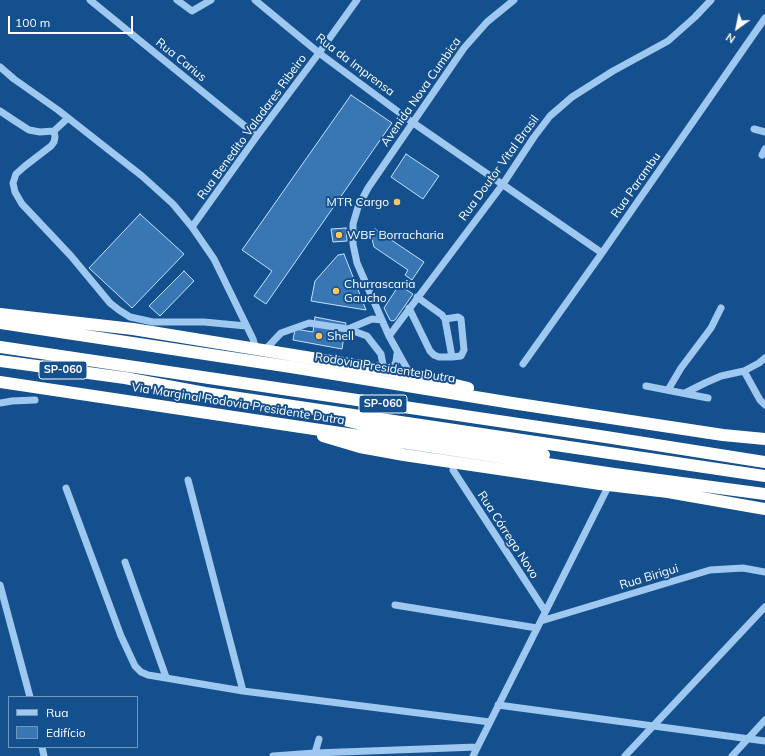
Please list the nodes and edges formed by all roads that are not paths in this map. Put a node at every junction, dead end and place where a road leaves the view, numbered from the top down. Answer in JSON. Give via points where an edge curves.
{"nodes":[{"id":1,"x":90,"y":0,"type":"edge"},
{"id":2,"x":177,"y":0,"type":"edge"},
{"id":3,"x":211,"y":0,"type":"edge"},
{"id":4,"x":255,"y":0,"type":"edge"},
{"id":5,"x":357,"y":0,"type":"edge"},
{"id":6,"x":514,"y":0,"type":"edge"},
{"id":7,"x":711,"y":0,"type":"edge"},
{"id":8,"x":765,"y":18,"type":"edge"},
{"id":9,"x":319,"y":54,"type":"junction"},
{"id":10,"x":0,"y":67,"type":"edge"},
{"id":11,"x":0,"y":111,"type":"edge"},
{"id":12,"x":68,"y":118,"type":"junction"},
{"id":13,"x":412,"y":122,"type":"junction"},
{"id":14,"x":754,"y":129,"type":"dead end"},
{"id":15,"x":54,"y":130,"type":"junction"},
{"id":16,"x":765,"y":132,"type":"edge"},
{"id":17,"x":257,"y":136,"type":"junction"},
{"id":18,"x":503,"y":184,"type":"junction"},
{"id":19,"x":192,"y":227,"type":"junction"},
{"id":20,"x":602,"y":253,"type":"junction"},
{"id":21,"x":418,"y":297,"type":"junction"},
{"id":22,"x":409,"y":308,"type":"junction"},
{"id":23,"x":721,"y":308,"type":"dead end"},
{"id":24,"x":0,"y":314,"type":"edge"},
{"id":25,"x":445,"y":319,"type":"junction"},
{"id":26,"x":382,"y":320,"type":"junction"},
{"id":27,"x":0,"y":322,"type":"edge"},
{"id":28,"x":246,"y":326,"type":"junction"},
{"id":29,"x":348,"y":330,"type":"junction"},
{"id":30,"x":388,"y":336,"type":"junction"},
{"id":31,"x":0,"y":347,"type":"edge"},
{"id":32,"x":260,"y":350,"type":"junction"},
{"id":33,"x":397,"y":354,"type":"junction"},
{"id":34,"x":452,"y":357,"type":"junction"},
{"id":35,"x":765,"y":358,"type":"edge"},
{"id":36,"x":0,"y":361,"type":"edge"},
{"id":37,"x":523,"y":364,"type":"dead end"},
{"id":38,"x":387,"y":370,"type":"junction"},
{"id":39,"x":744,"y":371,"type":"junction"},
{"id":40,"x":410,"y":374,"type":"junction"},
{"id":41,"x":0,"y":382,"type":"edge"},
{"id":42,"x":646,"y":386,"type":"dead end"},
{"id":43,"x":668,"y":390,"type":"junction"},
{"id":44,"x":685,"y":392,"type":"junction"},
{"id":45,"x":206,"y":393,"type":"junction"},
{"id":46,"x":708,"y":398,"type":"dead end"},
{"id":47,"x":35,"y":400,"type":"dead end"},
{"id":48,"x":0,"y":403,"type":"edge"},
{"id":49,"x":512,"y":403,"type":"junction"},
{"id":50,"x":765,"y":405,"type":"edge"},
{"id":51,"x":300,"y":427,"type":"junction"},
{"id":52,"x":765,"y":432,"type":"edge"},
{"id":53,"x":723,"y":435,"type":"junction"},
{"id":54,"x":765,"y":439,"type":"edge"},
{"id":55,"x":765,"y":462,"type":"edge"},
{"id":56,"x":453,"y":470,"type":"dead end"},
{"id":57,"x":614,"y":474,"type":"junction"},
{"id":58,"x":765,"y":476,"type":"edge"},
{"id":59,"x":188,"y":480,"type":"dead end"},
{"id":60,"x":66,"y":488,"type":"dead end"},
{"id":61,"x":607,"y":489,"type":"dead end"},
{"id":62,"x":765,"y":494,"type":"edge"},
{"id":63,"x":765,"y":509,"type":"edge"},
{"id":64,"x":125,"y":562,"type":"dead end"},
{"id":65,"x":765,"y":572,"type":"edge"},
{"id":66,"x":0,"y":585,"type":"edge"},
{"id":67,"x":396,"y":605,"type":"dead end"},
{"id":68,"x":765,"y":607,"type":"edge"},
{"id":69,"x":545,"y":611,"type":"junction"},
{"id":70,"x":539,"y":625,"type":"junction"},
{"id":71,"x":166,"y":677,"type":"junction"},
{"id":72,"x":243,"y":691,"type":"junction"},
{"id":73,"x":30,"y":696,"type":"edge"},
{"id":74,"x":498,"y":705,"type":"junction"},
{"id":75,"x":765,"y":720,"type":"edge"},
{"id":76,"x":490,"y":722,"type":"junction"},
{"id":77,"x":655,"y":726,"type":"junction"},
{"id":78,"x":749,"y":738,"type":"junction"},
{"id":79,"x":319,"y":739,"type":"dead end"},
{"id":80,"x":765,"y":741,"type":"edge"},
{"id":81,"x":477,"y":747,"type":"junction"},
{"id":82,"x":315,"y":753,"type":"junction"},
{"id":83,"x":273,"y":756,"type":"edge"},
{"id":84,"x":473,"y":756,"type":"edge"},
{"id":85,"x":625,"y":756,"type":"edge"},
{"id":86,"x":732,"y":756,"type":"edge"}],
"edges":[{"from":1,"to":17,"type":"street","name":"Rua Carius"},
{"from":2,"to":3,"type":"street","via":[[192,11]]},
{"from":4,"to":9,"type":"street","name":"Rua da Imprensa"},
{"from":5,"to":9,"type":"street","name":"Rua Benedito Valadares Ribeiro"},
{"from":6,"to":13,"type":"street","name":"Avenida Nova Cumbica","via":[[487,22],[464,48]]},
{"from":7,"to":18,"type":"street","name":"Rua Doutor Vital Brasil","via":[[668,41],[572,97],[550,116]]},
{"from":8,"to":20,"type":"street","name":"Rua Parambu"},
{"from":9,"to":13,"type":"street","name":"Rua da Imprensa"},
{"from":9,"to":17,"type":"street","name":"Rua Benedito Valadares Ribeiro"},
{"from":10,"to":12,"type":"street"},
{"from":11,"to":15,"type":"street","via":[[29,130]]},
{"from":12,"to":15,"type":"street"},
{"from":12,"to":19,"type":"street","via":[[142,176],[173,204]]},
{"from":13,"to":18,"type":"street","name":"Rua da Imprensa"},
{"from":13,"to":26,"type":"street","name":"Avenida Nova Cumbica","via":[[368,188],[353,224],[357,263]]},
{"from":14,"to":16,"type":"street"},
{"from":15,"to":28,"type":"street","via":[[55,137],[51,146],[16,174],[13,183],[15,192],[22,204],[71,256],[110,303],[130,317],[153,322],[204,322]]},
{"from":17,"to":19,"type":"street","name":"Rua Benedito Valadares Ribeiro"},
{"from":18,"to":20,"type":"street","name":"Rua da Imprensa"},
{"from":18,"to":21,"type":"street","name":"Rua Doutor Vital Brasil"},
{"from":19,"to":28,"type":"street","via":[[214,259]]},
{"from":20,"to":37,"type":"street","name":"Rua Parambu"},
{"from":21,"to":22,"type":"street","name":"Rua Doutor Vital Brasil"},
{"from":21,"to":25,"type":"street"},
{"from":22,"to":30,"type":"street","name":"Rua Doutor Vital Brasil"},
{"from":22,"to":34,"type":"street","via":[[430,352],[439,357]]},
{"from":23,"to":43,"type":"street","via":[[711,328]]},
{"from":24,"to":32,"type":"highway","via":[[133,329]]},
{"from":25,"to":34,"type":"street"},
{"from":25,"to":34,"type":"street","via":[[461,319],[464,350],[461,356]]},
{"from":26,"to":29,"type":"street","via":[[372,318]]},
{"from":26,"to":30,"type":"street","name":"Avenida Nova Cumbica"},
{"from":27,"to":49,"type":"highway","name":"Rodovia Presidente Dutra","number":"SP-060"},
{"from":28,"to":32,"type":"street"},
{"from":29,"to":32,"type":"street","via":[[309,323],[281,333]]},
{"from":29,"to":38,"type":"street","via":[[367,336],[381,354]]},
{"from":30,"to":33,"type":"street"},
{"from":31,"to":55,"type":"highway","number":"SP-060"},
{"from":32,"to":38,"type":"highway"},
{"from":33,"to":38,"type":"street","via":[[396,362]]},
{"from":33,"to":40,"type":"street"},
{"from":35,"to":39,"type":"street"},
{"from":36,"to":45,"type":"highway","number":"SP-060","via":[[126,378]]},
{"from":38,"to":40,"type":"highway"},
{"from":39,"to":44,"type":"street","via":[[721,376]]},
{"from":39,"to":50,"type":"street"},
{"from":40,"to":49,"type":"highway","via":[[503,396]]},
{"from":41,"to":51,"type":"highway","name":"Via Marginal Rodovia Presidente Dutra","number":"SP-060"},
{"from":42,"to":43,"type":"street"},
{"from":43,"to":44,"type":"street"},
{"from":44,"to":46,"type":"street"},
{"from":45,"to":57,"type":"highway","via":[[229,400],[381,428],[586,462]]},
{"from":45,"to":58,"type":"highway","number":"SP-060"},
{"from":47,"to":48,"type":"street"},
{"from":49,"to":53,"type":"highway","name":"Rodovia Presidente Dutra","number":"SP-060"},
{"from":51,"to":57,"type":"highway","name":"Via Marginal Rodovia Presidente Dutra","number":"SP-060"},
{"from":51,"to":63,"type":"highway","via":[[353,446],[404,455],[668,492]]},
{"from":52,"to":53,"type":"highway","via":[[739,430]]},
{"from":53,"to":54,"type":"highway","name":"Rodovia Presidente Dutra","number":"SP-060"},
{"from":56,"to":69,"type":"street","name":"Rua Córrego Novo"},
{"from":57,"to":62,"type":"highway","number":"SP-060"},
{"from":59,"to":72,"type":"street"},
{"from":60,"to":71,"type":"street","via":[[121,636],[135,666],[148,675]]},
{"from":61,"to":69,"type":"street"},
{"from":64,"to":71,"type":"street"},
{"from":65,"to":70,"type":"street","name":"Rua Birigui","via":[[743,568],[710,570]]},
{"from":66,"to":73,"type":"street"},
{"from":67,"to":70,"type":"street"},
{"from":68,"to":77,"type":"street"},
{"from":69,"to":70,"type":"street"},
{"from":70,"to":74,"type":"street"},
{"from":71,"to":72,"type":"street"},
{"from":72,"to":76,"type":"street"},
{"from":74,"to":76,"type":"street"},
{"from":74,"to":77,"type":"street"},
{"from":75,"to":78,"type":"street"},
{"from":76,"to":81,"type":"street"},
{"from":77,"to":78,"type":"street"},
{"from":77,"to":85,"type":"street"},
{"from":78,"to":80,"type":"street"},
{"from":78,"to":86,"type":"street"},
{"from":79,"to":82,"type":"street"},
{"from":81,"to":82,"type":"street"},
{"from":81,"to":84,"type":"street"},
{"from":82,"to":83,"type":"street"}]}
